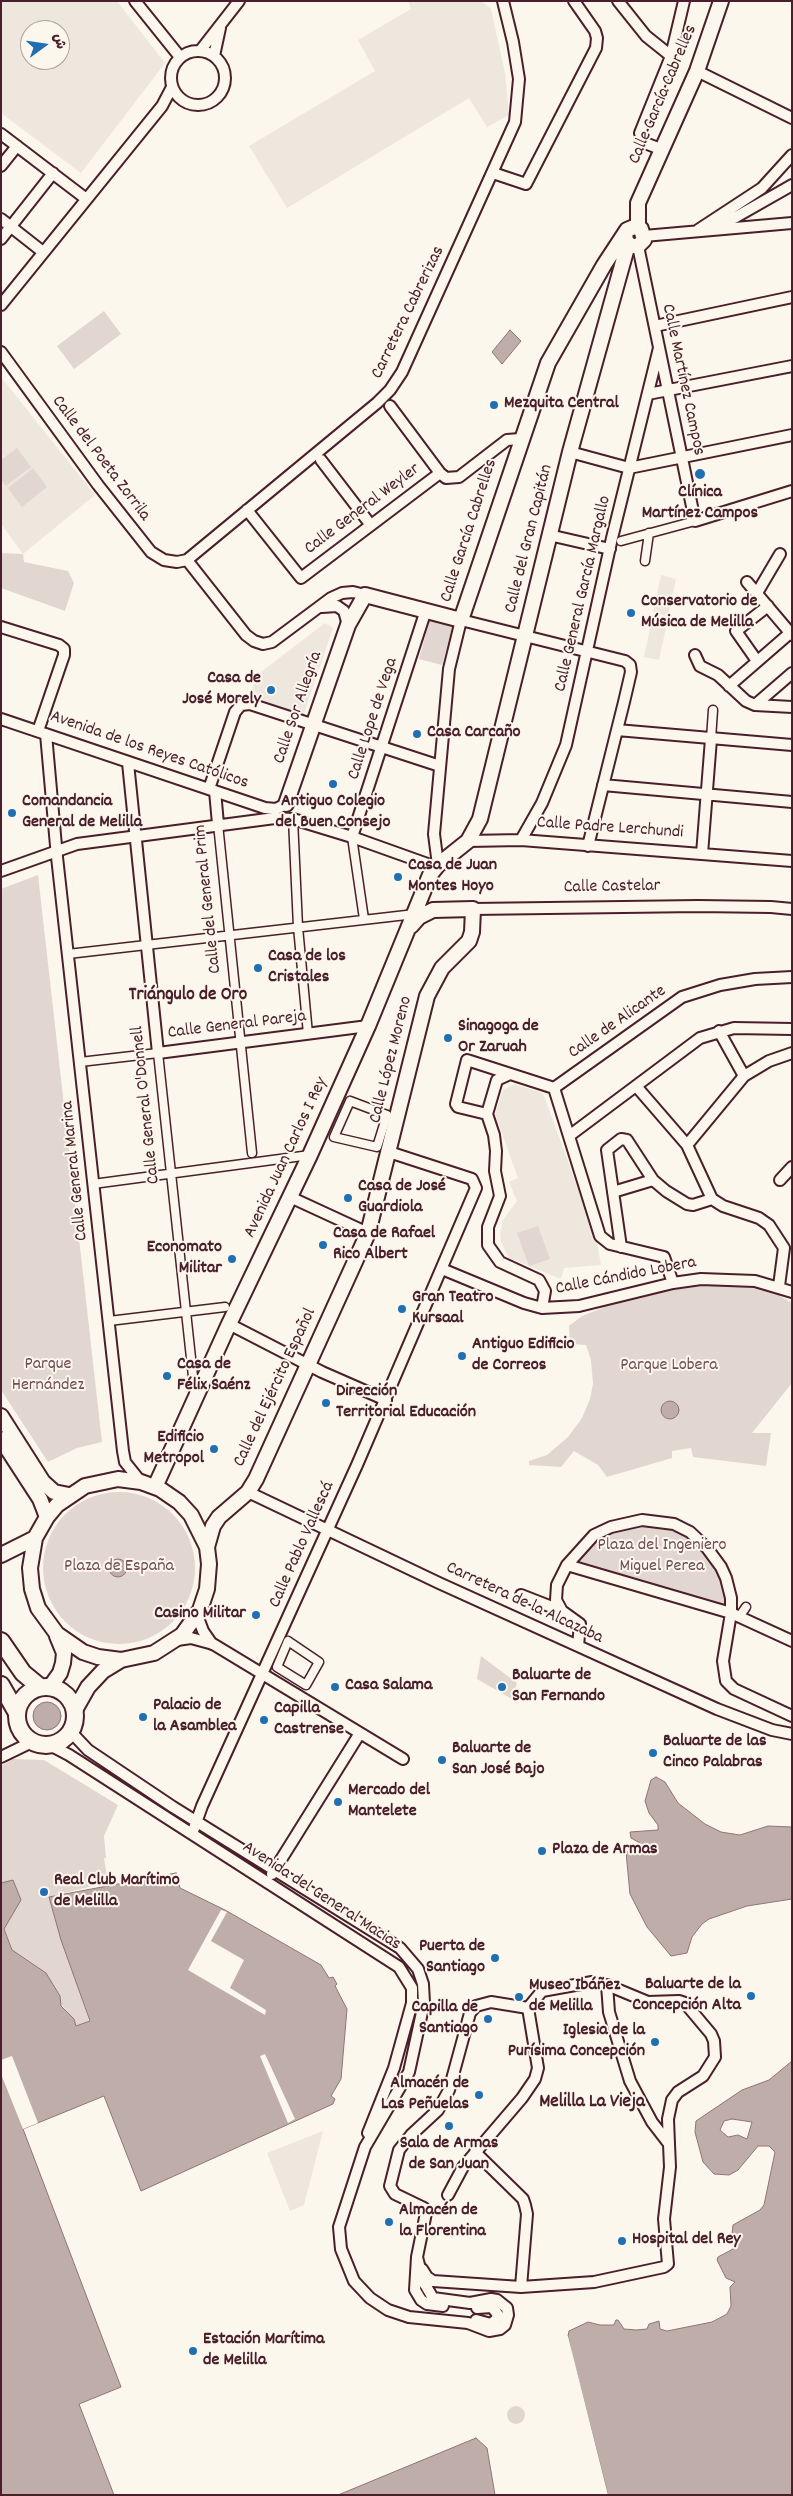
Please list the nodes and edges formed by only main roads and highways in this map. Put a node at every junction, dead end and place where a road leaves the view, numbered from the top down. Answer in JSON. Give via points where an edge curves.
{"nodes":[{"id":1,"x":721,"y":1,"type":"edge"},
{"id":2,"x":633,"y":236,"type":"junction"},
{"id":3,"x":588,"y":293,"type":"junction"},
{"id":4,"x":613,"y":302,"type":"junction"},
{"id":5,"x":365,"y":594,"type":"joint"},
{"id":6,"x":286,"y":804,"type":"road end"},
{"id":7,"x":436,"y":866,"type":"joint"},
{"id":8,"x":423,"y":893,"type":"junction"},
{"id":9,"x":473,"y":909,"type":"joint"},
{"id":10,"x":433,"y":910,"type":"junction"},
{"id":11,"x":409,"y":928,"type":"junction"},
{"id":12,"x":368,"y":1233,"type":"joint"},
{"id":13,"x":1,"y":1416,"type":"edge"},
{"id":14,"x":1,"y":1439,"type":"edge"},
{"id":15,"x":155,"y":1487,"type":"junction"},
{"id":16,"x":69,"y":1495,"type":"junction"},
{"id":17,"x":46,"y":1517,"type":"junction"},
{"id":18,"x":35,"y":1538,"type":"junction"},
{"id":19,"x":207,"y":1547,"type":"junction"},
{"id":20,"x":1,"y":1555,"type":"edge"},
{"id":21,"x":56,"y":1634,"type":"junction"},
{"id":22,"x":1,"y":1641,"type":"edge"},
{"id":23,"x":121,"y":1660,"type":"junction"},
{"id":24,"x":1,"y":1685,"type":"edge"},
{"id":25,"x":45,"y":1687,"type":"junction"},
{"id":26,"x":75,"y":1710,"type":"junction"},
{"id":27,"x":17,"y":1714,"type":"junction"}],
"edges":[{"from":1,"to":2,"type":"main road","name":"Calle García Cabrelles","via":[[697,72],[638,203],[629,215]]},
{"from":2,"to":3,"type":"main road","name":"Calle García Cabrelles"},
{"from":2,"to":4,"type":"main road","name":"Calle del Gran Capitán"},
{"from":3,"to":4,"type":"main road","via":[[600,292]]},
{"from":3,"to":5,"type":"main road","name":"Calle García Cabrelles","via":[[548,364],[461,620]]},
{"from":4,"to":7,"type":"main road","name":"Calle del Gran Capitán","via":[[549,534],[485,802],[468,841]]},
{"from":5,"to":6,"type":"main road","name":"Calle Sor Allegría","via":[[348,625]]},
{"from":7,"to":8,"type":"main road","name":"Avenida Juan Carlos I Rey"},
{"from":8,"to":10,"type":"main road","via":[[425,904]]},
{"from":8,"to":11,"type":"main road","name":"Avenida Juan Carlos I Rey"},
{"from":9,"to":10,"type":"main road","name":"Calle Castelar"},
{"from":9,"to":12,"type":"main road","name":"Calle López Moreno","via":[[469,941],[442,968],[431,986]]},
{"from":10,"to":11,"type":"main road","via":[[419,917]]},
{"from":11,"to":15,"type":"main road","name":"Avenida Juan Carlos I Rey","via":[[310,1156],[228,1324]]},
{"from":12,"to":19,"type":"main road","name":"Calle del Ejército Español","via":[[248,1492],[219,1517]]},
{"from":13,"to":16,"type":"main road","via":[[43,1482],[54,1492]]},
{"from":14,"to":17,"type":"main road","via":[[40,1499]]},
{"from":15,"to":16,"type":"main road","via":[[118,1479],[85,1486]]},
{"from":15,"to":19,"type":"main road","via":[[186,1509]]},
{"from":16,"to":17,"type":"main road"},
{"from":17,"to":18,"type":"main road"},
{"from":18,"to":20,"type":"main road"},
{"from":18,"to":21,"type":"main road","via":[[30,1563],[32,1589],[42,1615]]},
{"from":19,"to":23,"type":"main road","via":[[209,1581],[197,1615],[176,1640],[154,1653]]},
{"from":21,"to":23,"type":"main road","via":[[83,1652]]},
{"from":21,"to":25,"type":"main road","via":[[64,1653],[63,1664],[60,1673]]},
{"from":22,"to":25,"type":"main road","via":[[23,1673]]},
{"from":23,"to":26,"type":"main road","via":[[95,1678]]},
{"from":24,"to":27,"type":"main road"},
{"from":25,"to":26,"type":"main road","via":[[69,1697]]},
{"from":25,"to":27,"type":"main road","via":[[24,1697]]},
{"from":26,"to":27,"type":"main road","via":[[71,1732],[66,1739],[50,1745],[32,1742],[20,1730]]}]}
